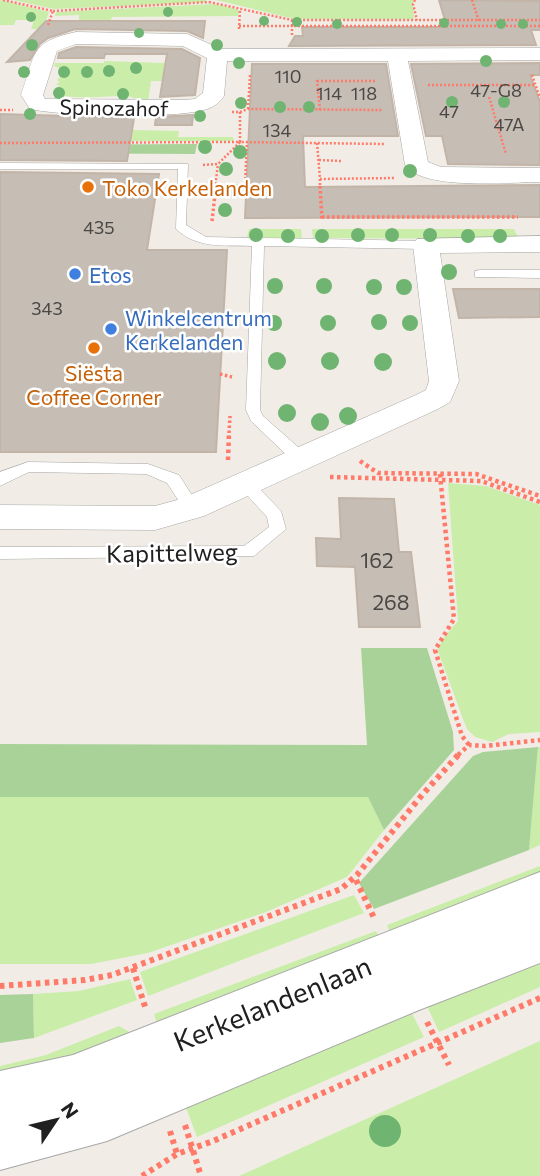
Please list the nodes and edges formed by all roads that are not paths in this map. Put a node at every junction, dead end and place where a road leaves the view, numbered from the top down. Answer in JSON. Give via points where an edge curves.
{"nodes":[{"id":1,"x":540,"y":54,"type":"edge"},
{"id":2,"x":217,"y":55,"type":"junction"},
{"id":3,"x":397,"y":55,"type":"junction"},
{"id":4,"x":0,"y":166,"type":"edge"},
{"id":5,"x":540,"y":175,"type":"edge"},
{"id":6,"x":534,"y":230,"type":"edge"},
{"id":7,"x":257,"y":243,"type":"junction"},
{"id":8,"x":426,"y":244,"type":"junction"},
{"id":9,"x":480,"y":274,"type":"dead end"},
{"id":10,"x":540,"y":274,"type":"edge"},
{"id":11,"x":312,"y":468,"type":"junction"},
{"id":12,"x":0,"y":481,"type":"edge"},
{"id":13,"x":245,"y":484,"type":"junction"},
{"id":14,"x":192,"y":508,"type":"junction"},
{"id":15,"x":0,"y":517,"type":"edge"},
{"id":16,"x":0,"y":553,"type":"edge"},
{"id":17,"x":540,"y":894,"type":"edge"},
{"id":18,"x":540,"y":939,"type":"edge"},
{"id":19,"x":2,"y":1132,"type":"edge"}],
"edges":[{"from":1,"to":3,"type":"street"},
{"from":2,"to":2,"type":"street","name":"Spinozahof","via":[[187,40],[76,38],[48,48],[32,95],[38,103],[55,107],[202,104],[213,96]]},
{"from":2,"to":3,"type":"street"},
{"from":3,"to":5,"type":"street","via":[[418,165],[441,174]]},
{"from":4,"to":7,"type":"lane","via":[[184,166],[180,226],[204,241]]},
{"from":6,"to":8,"type":"street"},
{"from":7,"to":8,"type":"lane"},
{"from":7,"to":11,"type":"lane","via":[[253,410],[256,418]]},
{"from":8,"to":11,"type":"street","name":"Kapittelweg","via":[[444,381],[439,395],[340,442]]},
{"from":9,"to":10,"type":"lane"},
{"from":11,"to":13,"type":"street","name":"Kapittelweg"},
{"from":12,"to":14,"type":"lane","name":"Kapittelweg","via":[[27,467],[148,469],[173,479]]},
{"from":13,"to":14,"type":"street","name":"Kapittelweg"},
{"from":13,"to":16,"type":"lane","name":"Kapittelweg","via":[[275,515],[278,528],[248,552]]},
{"from":14,"to":15,"type":"street","name":"Kapittelweg","via":[[155,518]]},
{"from":17,"to":19,"type":"street","name":"Kerkelandenlaan","via":[[85,1077]]},
{"from":18,"to":19,"type":"street","name":"Kerkelandenlaan","via":[[107,1113]]}]}
